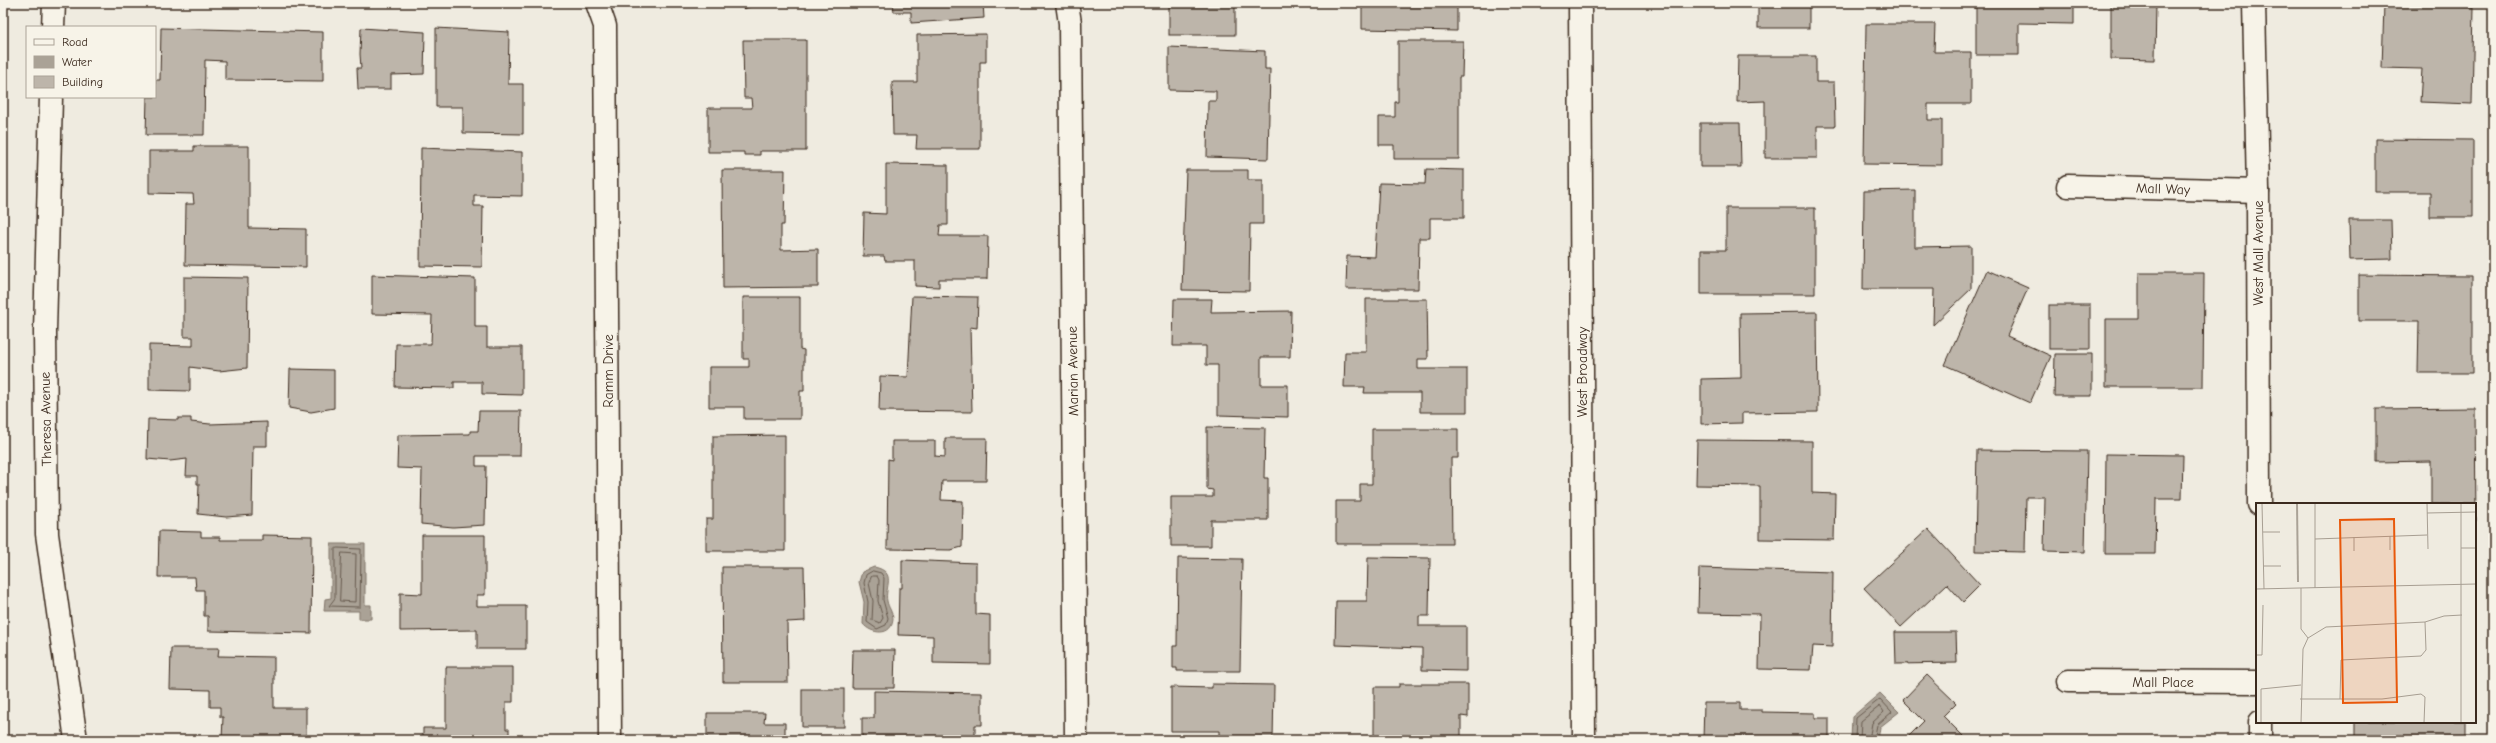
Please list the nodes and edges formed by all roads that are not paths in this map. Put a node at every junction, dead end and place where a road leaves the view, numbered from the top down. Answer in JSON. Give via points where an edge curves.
{"nodes":[{"id":1,"x":54,"y":3,"type":"edge"},
{"id":2,"x":596,"y":3,"type":"edge"},
{"id":3,"x":1067,"y":3,"type":"edge"},
{"id":4,"x":1580,"y":3,"type":"edge"},
{"id":5,"x":2254,"y":3,"type":"edge"},
{"id":6,"x":53,"y":26,"type":"edge"},
{"id":7,"x":51,"y":98,"type":"edge"},
{"id":8,"x":2068,"y":186,"type":"dead end"},
{"id":9,"x":2258,"y":191,"type":"junction"},
{"id":10,"x":2258,"y":503,"type":"edge"},
{"id":11,"x":2068,"y":681,"type":"dead end"},
{"id":12,"x":2256,"y":682,"type":"edge"},
{"id":13,"x":2260,"y":723,"type":"edge"},
{"id":14,"x":76,"y":740,"type":"edge"},
{"id":15,"x":610,"y":740,"type":"edge"},
{"id":16,"x":1076,"y":740,"type":"edge"},
{"id":17,"x":1584,"y":740,"type":"edge"},
{"id":18,"x":2260,"y":740,"type":"edge"}],
"edges":[{"from":1,"to":6,"type":"street"},
{"from":2,"to":15,"type":"street","name":"Ramm Drive","via":[[605,26]]},
{"from":3,"to":16,"type":"street","name":"Marian Avenue","via":[[1070,23]]},
{"from":4,"to":17,"type":"street","name":"West Broadway"},
{"from":5,"to":9,"type":"street","name":"West Mall Avenue"},
{"from":7,"to":14,"type":"street","name":"Theresa Avenue","via":[[45,332],[47,534]]},
{"from":8,"to":9,"type":"street","name":"Mall Way"},
{"from":9,"to":10,"type":"street","name":"West Mall Avenue"},
{"from":11,"to":12,"type":"street","name":"Mall Place"},
{"from":13,"to":18,"type":"street"}]}
